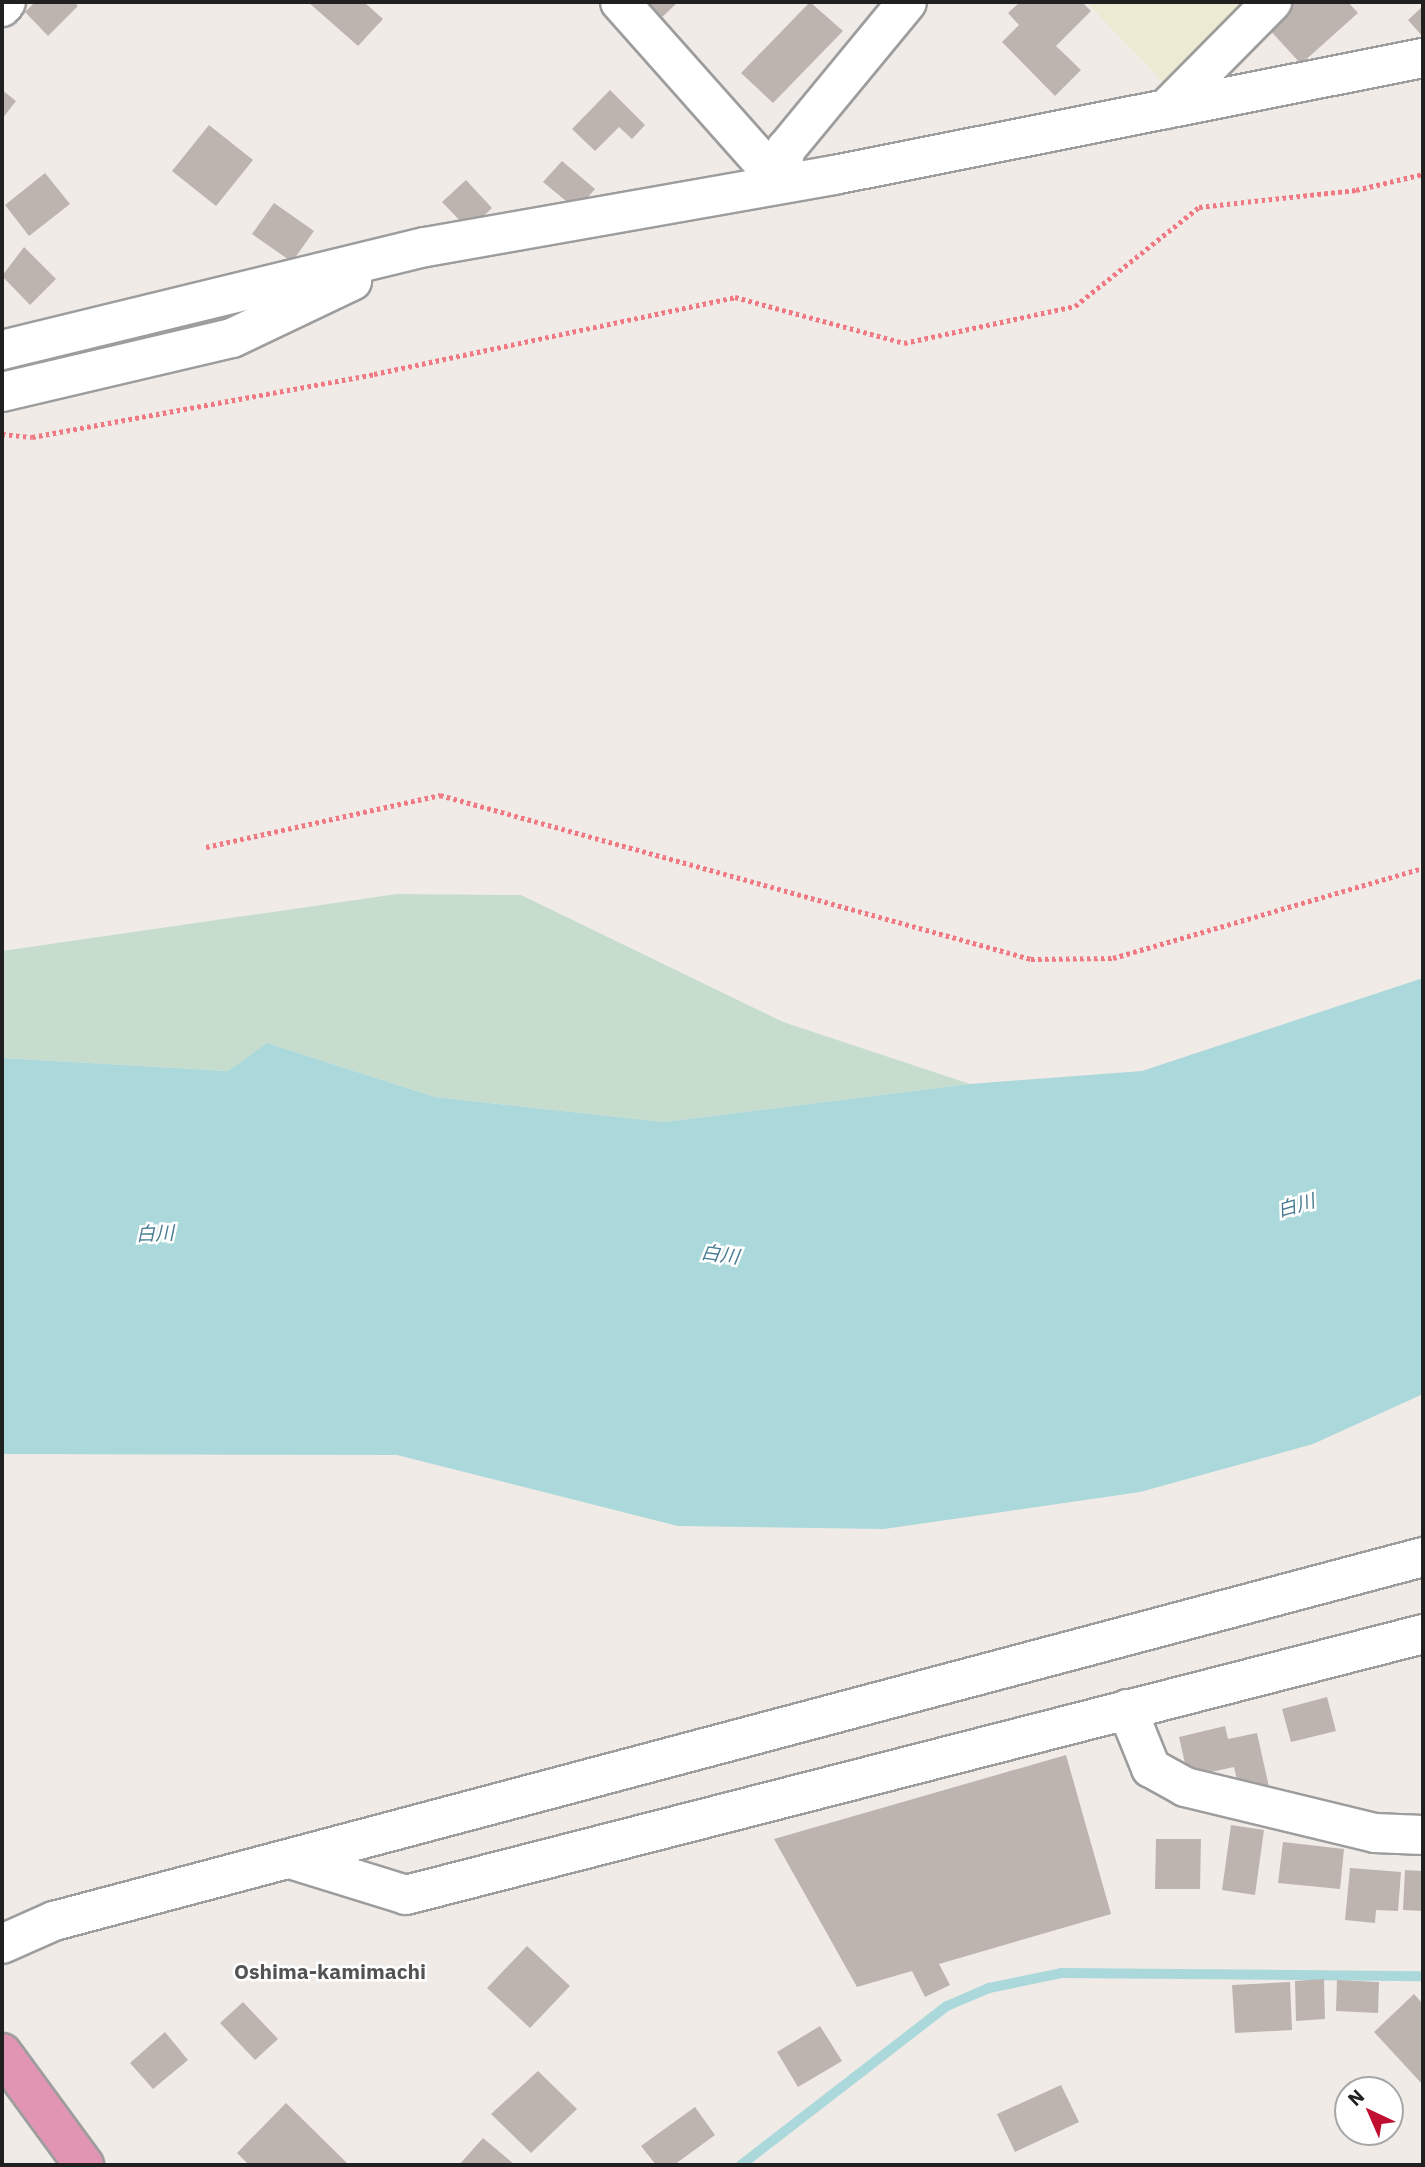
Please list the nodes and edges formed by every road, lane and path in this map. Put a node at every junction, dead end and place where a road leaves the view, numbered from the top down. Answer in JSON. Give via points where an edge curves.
{"nodes":[{"id":1,"x":6,"y":2,"type":"edge"},
{"id":2,"x":620,"y":2,"type":"edge"},
{"id":3,"x":907,"y":2,"type":"edge"},
{"id":4,"x":1272,"y":2,"type":"edge"},
{"id":5,"x":2,"y":7,"type":"edge"},
{"id":6,"x":1423,"y":58,"type":"edge"},
{"id":7,"x":1166,"y":108,"type":"junction"},
{"id":8,"x":1423,"y":174,"type":"edge"},
{"id":9,"x":779,"y":181,"type":"junction"},
{"id":10,"x":426,"y":247,"type":"junction"},
{"id":11,"x":2,"y":350,"type":"edge"},
{"id":12,"x":2,"y":392,"type":"edge"},
{"id":13,"x":2,"y":433,"type":"edge"},
{"id":14,"x":206,"y":847,"type":"dead end"},
{"id":15,"x":1423,"y":869,"type":"edge"},
{"id":16,"x":1423,"y":1557,"type":"edge"},
{"id":17,"x":1423,"y":1634,"type":"edge"},
{"id":18,"x":1127,"y":1709,"type":"junction"},
{"id":19,"x":1423,"y":1835,"type":"edge"},
{"id":20,"x":290,"y":1859,"type":"junction"},
{"id":21,"x":2,"y":1944,"type":"edge"},
{"id":22,"x":2,"y":2053,"type":"edge"},
{"id":23,"x":84,"y":2165,"type":"edge"}],
"edges":[{"from":1,"to":5,"type":"street"},
{"from":2,"to":9,"type":"street"},
{"from":3,"to":9,"type":"street","via":[[786,149]]},
{"from":4,"to":7,"type":"street"},
{"from":6,"to":7,"type":"street"},
{"from":7,"to":9,"type":"street"},
{"from":8,"to":13,"type":"path","via":[[1356,190],[1199,207],[1075,306],[904,343],[735,297],[360,377],[32,437]]},
{"from":9,"to":10,"type":"street"},
{"from":10,"to":11,"type":"street"},
{"from":10,"to":12,"type":"street","via":[[232,338]]},
{"from":14,"to":15,"type":"path","via":[[440,796],[1031,960],[1113,958]]},
{"from":16,"to":20,"type":"street"},
{"from":17,"to":18,"type":"street"},
{"from":18,"to":19,"type":"street","via":[[1151,1768],[1185,1787],[1375,1833]]},
{"from":18,"to":20,"type":"street","via":[[406,1895]]},
{"from":20,"to":21,"type":"street","via":[[54,1921]]},
{"from":22,"to":23,"type":"highway"}]}
